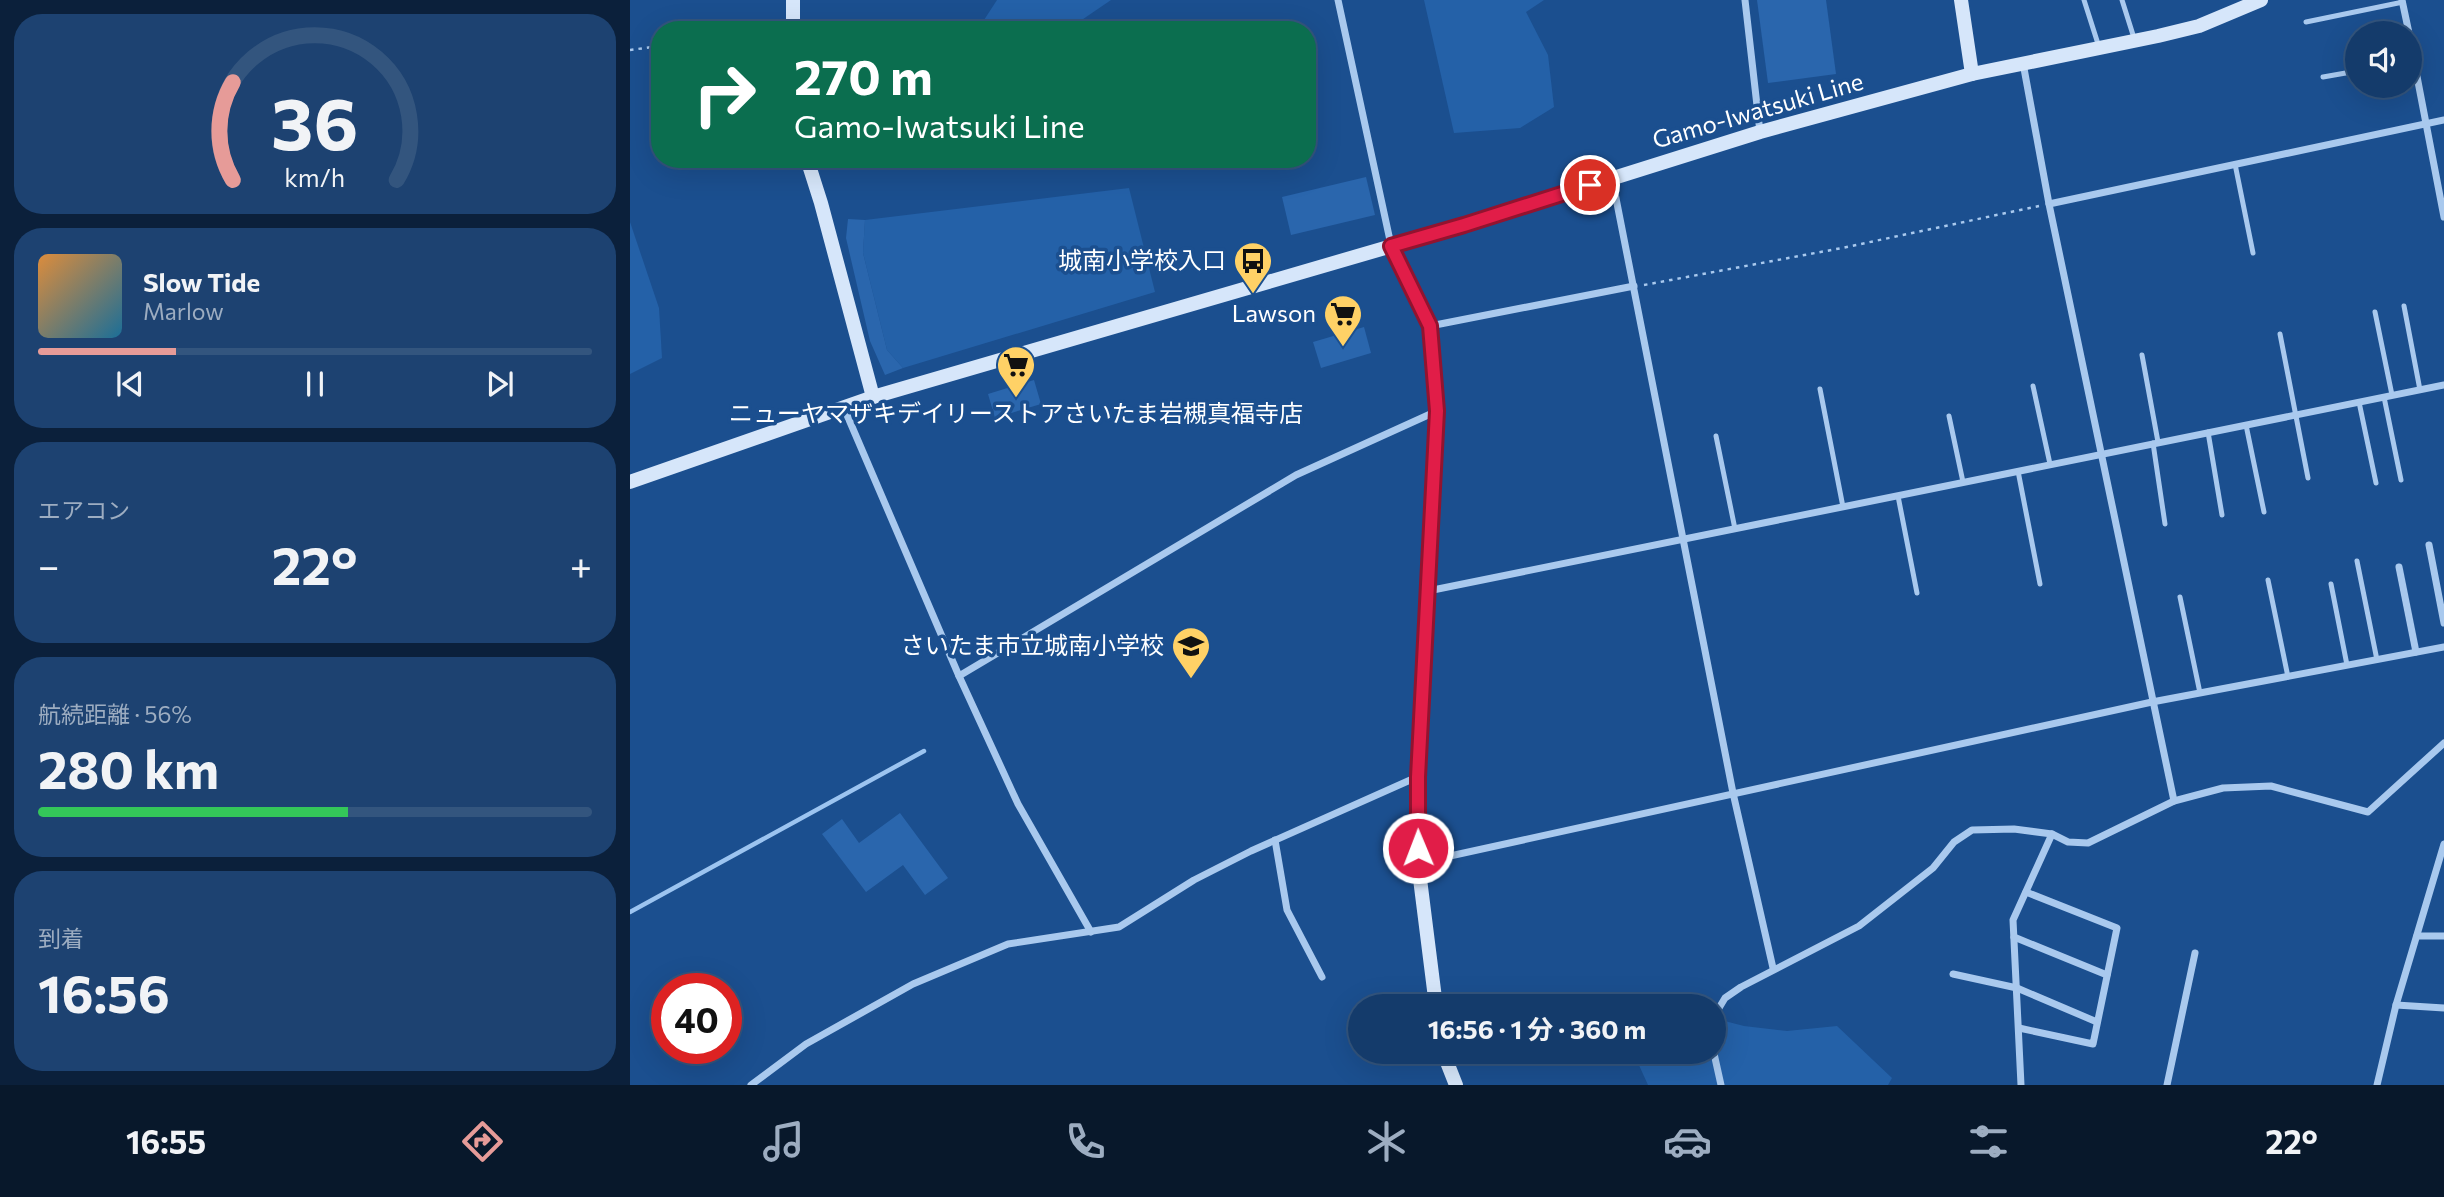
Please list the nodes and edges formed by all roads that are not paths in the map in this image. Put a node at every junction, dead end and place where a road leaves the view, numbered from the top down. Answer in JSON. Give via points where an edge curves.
{"nodes":[{"id":1,"x":793,"y":0,"type":"edge"},
{"id":2,"x":1338,"y":0,"type":"edge"},
{"id":3,"x":1745,"y":0,"type":"edge"},
{"id":4,"x":1961,"y":0,"type":"edge"},
{"id":5,"x":2084,"y":0,"type":"edge"},
{"id":6,"x":2122,"y":0,"type":"edge"},
{"id":7,"x":2261,"y":0,"type":"edge"},
{"id":8,"x":2403,"y":1,"type":"edge"},
{"id":9,"x":2231,"y":7,"type":"edge"},
{"id":10,"x":793,"y":21,"type":"edge"},
{"id":11,"x":2407,"y":21,"type":"edge"},
{"id":12,"x":2306,"y":22,"type":"dead end"},
{"id":13,"x":2135,"y":41,"type":"junction"},
{"id":14,"x":2100,"y":48,"type":"junction"},
{"id":15,"x":2023,"y":63,"type":"junction"},
{"id":16,"x":2345,"y":73,"type":"edge"},
{"id":17,"x":1972,"y":75,"type":"junction"},
{"id":18,"x":2323,"y":78,"type":"dead end"},
{"id":19,"x":2420,"y":98,"type":"edge"},
{"id":20,"x":2444,"y":120,"type":"edge"},
{"id":21,"x":2425,"y":124,"type":"junction"},
{"id":22,"x":1760,"y":132,"type":"junction"},
{"id":23,"x":2235,"y":164,"type":"junction"},
{"id":24,"x":810,"y":168,"type":"edge"},
{"id":25,"x":1612,"y":178,"type":"junction"},
{"id":26,"x":2049,"y":204,"type":"junction"},
{"id":27,"x":2444,"y":217,"type":"edge"},
{"id":28,"x":1391,"y":246,"type":"junction"},
{"id":29,"x":2253,"y":253,"type":"dead end"},
{"id":30,"x":1633,"y":286,"type":"junction"},
{"id":31,"x":2404,"y":306,"type":"dead end"},
{"id":32,"x":2375,"y":312,"type":"dead end"},
{"id":33,"x":1430,"y":326,"type":"junction"},
{"id":34,"x":2280,"y":334,"type":"dead end"},
{"id":35,"x":2142,"y":355,"type":"dead end"},
{"id":36,"x":2444,"y":385,"type":"edge"},
{"id":37,"x":2033,"y":386,"type":"dead end"},
{"id":38,"x":1820,"y":389,"type":"dead end"},
{"id":39,"x":2420,"y":390,"type":"junction"},
{"id":40,"x":2388,"y":396,"type":"junction"},
{"id":41,"x":873,"y":397,"type":"junction"},
{"id":42,"x":2359,"y":402,"type":"junction"},
{"id":43,"x":844,"y":406,"type":"junction"},
{"id":44,"x":1437,"y":411,"type":"junction"},
{"id":45,"x":2296,"y":415,"type":"junction"},
{"id":46,"x":1949,"y":416,"type":"dead end"},
{"id":47,"x":2246,"y":425,"type":"junction"},
{"id":48,"x":2208,"y":432,"type":"junction"},
{"id":49,"x":1716,"y":436,"type":"dead end"},
{"id":50,"x":2155,"y":443,"type":"junction"},
{"id":51,"x":2101,"y":454,"type":"junction"},
{"id":52,"x":2050,"y":464,"type":"junction"},
{"id":53,"x":2018,"y":471,"type":"junction"},
{"id":54,"x":2308,"y":478,"type":"dead end"},
{"id":55,"x":2401,"y":480,"type":"dead end"},
{"id":56,"x":630,"y":482,"type":"edge"},
{"id":57,"x":1963,"y":482,"type":"junction"},
{"id":58,"x":2376,"y":484,"type":"dead end"},
{"id":59,"x":1898,"y":496,"type":"junction"},
{"id":60,"x":1843,"y":507,"type":"junction"},
{"id":61,"x":2264,"y":512,"type":"dead end"},
{"id":62,"x":2222,"y":515,"type":"dead end"},
{"id":63,"x":2165,"y":524,"type":"dead end"},
{"id":64,"x":1735,"y":529,"type":"junction"},
{"id":65,"x":1684,"y":540,"type":"junction"},
{"id":66,"x":2429,"y":545,"type":"dead end"},
{"id":67,"x":2357,"y":561,"type":"dead end"},
{"id":68,"x":2399,"y":567,"type":"dead end"},
{"id":69,"x":2268,"y":580,"type":"dead end"},
{"id":70,"x":2040,"y":584,"type":"dead end"},
{"id":71,"x":2331,"y":584,"type":"dead end"},
{"id":72,"x":1428,"y":591,"type":"junction"},
{"id":73,"x":1917,"y":593,"type":"dead end"},
{"id":74,"x":2180,"y":597,"type":"dead end"},
{"id":75,"x":2444,"y":623,"type":"edge"},
{"id":76,"x":2444,"y":647,"type":"edge"},
{"id":77,"x":2416,"y":652,"type":"junction"},
{"id":78,"x":2377,"y":660,"type":"junction"},
{"id":79,"x":2347,"y":665,"type":"junction"},
{"id":80,"x":959,"y":676,"type":"junction"},
{"id":81,"x":2288,"y":677,"type":"junction"},
{"id":82,"x":2200,"y":693,"type":"junction"},
{"id":83,"x":2152,"y":702,"type":"junction"},
{"id":84,"x":2444,"y":743,"type":"edge"},
{"id":85,"x":1418,"y":777,"type":"junction"},
{"id":86,"x":1733,"y":793,"type":"junction"},
{"id":87,"x":2174,"y":801,"type":"junction"},
{"id":88,"x":2052,"y":834,"type":"junction"},
{"id":89,"x":1275,"y":840,"type":"junction"},
{"id":90,"x":2444,"y":844,"type":"edge"},
{"id":91,"x":1419,"y":863,"type":"junction"},
{"id":92,"x":2026,"y":892,"type":"junction"},
{"id":93,"x":1091,"y":932,"type":"junction"},
{"id":94,"x":2417,"y":936,"type":"junction"},
{"id":95,"x":2444,"y":936,"type":"edge"},
{"id":96,"x":2014,"y":937,"type":"junction"},
{"id":97,"x":2195,"y":953,"type":"dead end"},
{"id":98,"x":1773,"y":968,"type":"junction"},
{"id":99,"x":1953,"y":974,"type":"dead end"},
{"id":100,"x":2108,"y":975,"type":"junction"},
{"id":101,"x":1322,"y":977,"type":"dead end"},
{"id":102,"x":2017,"y":988,"type":"junction"},
{"id":103,"x":1435,"y":994,"type":"edge"},
{"id":104,"x":1726,"y":997,"type":"edge"},
{"id":105,"x":2396,"y":1005,"type":"junction"},
{"id":106,"x":2444,"y":1008,"type":"edge"},
{"id":107,"x":2097,"y":1022,"type":"junction"},
{"id":108,"x":2019,"y":1028,"type":"junction"},
{"id":109,"x":1448,"y":1064,"type":"edge"},
{"id":110,"x":1716,"y":1064,"type":"edge"},
{"id":111,"x":751,"y":1085,"type":"edge"},
{"id":112,"x":1456,"y":1085,"type":"edge"},
{"id":113,"x":1721,"y":1085,"type":"edge"},
{"id":114,"x":2021,"y":1085,"type":"edge"},
{"id":115,"x":2167,"y":1085,"type":"edge"},
{"id":116,"x":2377,"y":1085,"type":"edge"}],
"edges":[{"from":1,"to":10,"type":"main road"},
{"from":2,"to":28,"type":"street"},
{"from":3,"to":22,"type":"street"},
{"from":4,"to":17,"type":"main road"},
{"from":5,"to":14,"type":"lane"},
{"from":6,"to":13,"type":"lane"},
{"from":7,"to":9,"type":"main road","name":"Gamo-Iwatsuki Line"},
{"from":8,"to":11,"type":"street"},
{"from":8,"to":12,"type":"lane"},
{"from":9,"to":13,"type":"main road","name":"Gamo-Iwatsuki Line","via":[[2199,26]]},
{"from":13,"to":14,"type":"main road","name":"Gamo-Iwatsuki Line"},
{"from":14,"to":15,"type":"main road","name":"Gamo-Iwatsuki Line"},
{"from":15,"to":17,"type":"main road","name":"Gamo-Iwatsuki Line"},
{"from":15,"to":26,"type":"street"},
{"from":16,"to":18,"type":"lane"},
{"from":17,"to":22,"type":"main road","name":"Gamo-Iwatsuki Line"},
{"from":19,"to":21,"type":"street"},
{"from":20,"to":21,"type":"street"},
{"from":21,"to":23,"type":"street"},
{"from":21,"to":27,"type":"street"},
{"from":22,"to":25,"type":"main road","name":"Gamo-Iwatsuki Line"},
{"from":23,"to":26,"type":"street"},
{"from":23,"to":29,"type":"lane"},
{"from":24,"to":41,"type":"main road"},
{"from":25,"to":28,"type":"main road","name":"Gamo-Iwatsuki Line"},
{"from":25,"to":30,"type":"street"},
{"from":26,"to":51,"type":"street"},
{"from":28,"to":33,"type":"main road"},
{"from":28,"to":41,"type":"main road","name":"Gamo-Iwatsuki Line"},
{"from":30,"to":33,"type":"street"},
{"from":30,"to":65,"type":"street"},
{"from":31,"to":39,"type":"lane"},
{"from":32,"to":40,"type":"lane"},
{"from":33,"to":44,"type":"main road"},
{"from":34,"to":45,"type":"lane"},
{"from":35,"to":50,"type":"lane"},
{"from":36,"to":39,"type":"street"},
{"from":37,"to":52,"type":"lane"},
{"from":38,"to":60,"type":"lane"},
{"from":39,"to":40,"type":"street"},
{"from":40,"to":42,"type":"street"},
{"from":40,"to":55,"type":"lane"},
{"from":41,"to":43,"type":"main road","name":"Gamo-Iwatsuki Line"},
{"from":42,"to":45,"type":"street"},
{"from":42,"to":58,"type":"lane"},
{"from":43,"to":56,"type":"main road","name":"Gamo-Iwatsuki Line"},
{"from":43,"to":80,"type":"street"},
{"from":44,"to":72,"type":"main road"},
{"from":44,"to":80,"type":"street","via":[[1296,475]]},
{"from":45,"to":47,"type":"street"},
{"from":45,"to":54,"type":"lane"},
{"from":46,"to":57,"type":"lane"},
{"from":47,"to":48,"type":"street"},
{"from":47,"to":61,"type":"lane"},
{"from":48,"to":50,"type":"street"},
{"from":48,"to":62,"type":"lane"},
{"from":49,"to":64,"type":"lane"},
{"from":50,"to":51,"type":"street"},
{"from":50,"to":63,"type":"lane"},
{"from":51,"to":52,"type":"street"},
{"from":51,"to":83,"type":"street"},
{"from":52,"to":53,"type":"street"},
{"from":53,"to":57,"type":"street"},
{"from":53,"to":70,"type":"lane"},
{"from":57,"to":59,"type":"street"},
{"from":59,"to":60,"type":"street"},
{"from":59,"to":73,"type":"lane"},
{"from":60,"to":64,"type":"street"},
{"from":64,"to":65,"type":"street"},
{"from":65,"to":72,"type":"street"},
{"from":65,"to":86,"type":"street"},
{"from":66,"to":75,"type":"street"},
{"from":67,"to":78,"type":"lane"},
{"from":68,"to":77,"type":"street"},
{"from":69,"to":81,"type":"lane"},
{"from":71,"to":79,"type":"lane"},
{"from":72,"to":85,"type":"main road"},
{"from":74,"to":82,"type":"lane"},
{"from":76,"to":77,"type":"street"},
{"from":77,"to":78,"type":"street"},
{"from":78,"to":79,"type":"street"},
{"from":79,"to":81,"type":"street"},
{"from":80,"to":93,"type":"street","via":[[1018,804]]},
{"from":81,"to":82,"type":"street"},
{"from":82,"to":83,"type":"street"},
{"from":83,"to":86,"type":"street"},
{"from":83,"to":87,"type":"street"},
{"from":84,"to":87,"type":"street","via":[[2368,812],[2271,786],[2223,788]]},
{"from":85,"to":89,"type":"street"},
{"from":85,"to":91,"type":"main road"},
{"from":86,"to":91,"type":"street"},
{"from":86,"to":98,"type":"street"},
{"from":87,"to":88,"type":"street","via":[[2088,843],[2068,842]]},
{"from":88,"to":92,"type":"street"},
{"from":88,"to":98,"type":"street","via":[[1972,830],[1954,842],[1933,868],[1859,926]]},
{"from":89,"to":93,"type":"street","via":[[1194,880],[1119,927]]},
{"from":89,"to":101,"type":"street","via":[[1287,911]]},
{"from":90,"to":94,"type":"street"},
{"from":91,"to":103,"type":"main road"},
{"from":92,"to":96,"type":"street","via":[[2013,920]]},
{"from":92,"to":100,"type":"street","via":[[2117,928]]},
{"from":93,"to":111,"type":"street","via":[[1008,944],[913,984],[806,1044]]},
{"from":94,"to":95,"type":"street"},
{"from":94,"to":105,"type":"street"},
{"from":96,"to":100,"type":"street"},
{"from":96,"to":102,"type":"street"},
{"from":97,"to":115,"type":"street"},
{"from":98,"to":104,"type":"street"},
{"from":99,"to":102,"type":"street"},
{"from":100,"to":107,"type":"street"},
{"from":102,"to":107,"type":"street"},
{"from":102,"to":108,"type":"street"},
{"from":105,"to":106,"type":"street"},
{"from":105,"to":116,"type":"street"},
{"from":107,"to":108,"type":"street","via":[[2093,1044]]},
{"from":108,"to":114,"type":"street"},
{"from":109,"to":112,"type":"main road"},
{"from":110,"to":113,"type":"street"}]}
